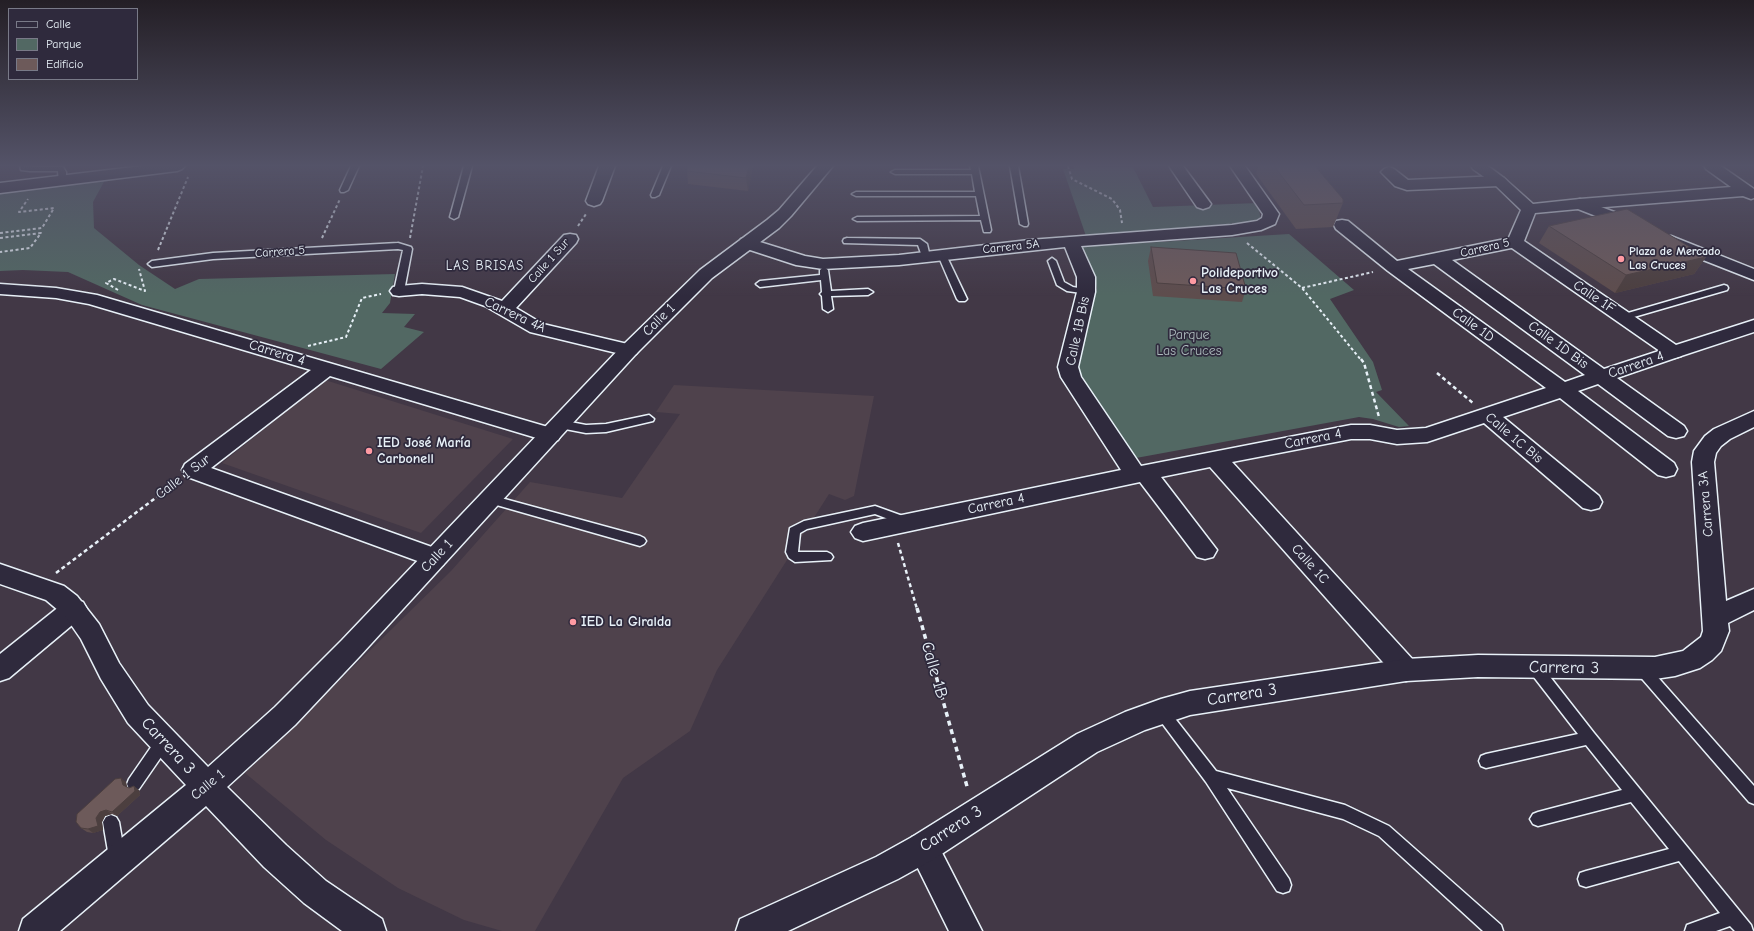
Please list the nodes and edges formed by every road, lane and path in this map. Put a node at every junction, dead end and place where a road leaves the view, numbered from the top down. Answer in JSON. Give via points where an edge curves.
{"nodes":[{"id":1,"x":21,"y":209,"type":"edge"},
{"id":2,"x":41,"y":209,"type":"edge"},
{"id":3,"x":53,"y":209,"type":"edge"},
{"id":4,"x":170,"y":209,"type":"edge"},
{"id":5,"x":335,"y":209,"type":"edge"},
{"id":6,"x":415,"y":209,"type":"edge"},
{"id":7,"x":456,"y":209,"type":"edge"},
{"id":8,"x":589,"y":209,"type":"edge"},
{"id":9,"x":788,"y":209,"type":"edge"},
{"id":10,"x":982,"y":209,"type":"edge"},
{"id":11,"x":1021,"y":209,"type":"edge"},
{"id":12,"x":1120,"y":209,"type":"edge"},
{"id":13,"x":1268,"y":209,"type":"edge"},
{"id":14,"x":1529,"y":209,"type":"edge"},
{"id":15,"x":1594,"y":209,"type":"edge"},
{"id":16,"x":454,"y":217,"type":"dead end"},
{"id":17,"x":984,"y":218,"type":"junction"},
{"id":18,"x":856,"y":219,"type":"dead end"},
{"id":19,"x":1024,"y":224,"type":"dead end"},
{"id":20,"x":1342,"y":225,"type":"edge"},
{"id":21,"x":987,"y":230,"type":"dead end"},
{"id":22,"x":1232,"y":230,"type":"junction"},
{"id":23,"x":0,"y":233,"type":"edge"},
{"id":24,"x":0,"y":238,"type":"edge"},
{"id":25,"x":570,"y":238,"type":"joint"},
{"id":26,"x":1122,"y":238,"type":"junction"},
{"id":27,"x":847,"y":241,"type":"dead end"},
{"id":28,"x":1514,"y":242,"type":"junction"},
{"id":29,"x":747,"y":243,"type":"junction"},
{"id":30,"x":408,"y":249,"type":"junction"},
{"id":31,"x":316,"y":250,"type":"junction"},
{"id":32,"x":1074,"y":250,"type":"junction"},
{"id":33,"x":0,"y":252,"type":"edge"},
{"id":34,"x":934,"y":256,"type":"junction"},
{"id":35,"x":1439,"y":259,"type":"junction"},
{"id":36,"x":1052,"y":261,"type":"dead end"},
{"id":37,"x":152,"y":264,"type":"junction"},
{"id":38,"x":1394,"y":267,"type":"junction"},
{"id":39,"x":824,"y":270,"type":"junction"},
{"id":40,"x":1754,"y":275,"type":"edge"},
{"id":41,"x":760,"y":284,"type":"dead end"},
{"id":42,"x":1302,"y":288,"type":"junction"},
{"id":43,"x":1724,"y":288,"type":"dead end"},
{"id":44,"x":0,"y":289,"type":"edge"},
{"id":45,"x":400,"y":291,"type":"junction"},
{"id":46,"x":868,"y":292,"type":"dead end"},
{"id":47,"x":1086,"y":292,"type":"junction"},
{"id":48,"x":826,"y":294,"type":"junction"},
{"id":49,"x":962,"y":299,"type":"dead end"},
{"id":50,"x":119,"y":307,"type":"junction"},
{"id":51,"x":505,"y":309,"type":"junction"},
{"id":52,"x":828,"y":309,"type":"dead end"},
{"id":53,"x":1624,"y":317,"type":"junction"},
{"id":54,"x":1754,"y":326,"type":"edge"},
{"id":55,"x":629,"y":350,"type":"junction"},
{"id":56,"x":1674,"y":352,"type":"junction"},
{"id":57,"x":277,"y":353,"type":"junction"},
{"id":58,"x":327,"y":368,"type":"junction"},
{"id":59,"x":1437,"y":373,"type":"dead end"},
{"id":60,"x":1602,"y":377,"type":"junction"},
{"id":61,"x":1563,"y":390,"type":"junction"},
{"id":62,"x":1487,"y":415,"type":"junction"},
{"id":63,"x":1754,"y":418,"type":"edge"},
{"id":64,"x":648,"y":419,"type":"dead end"},
{"id":65,"x":555,"y":430,"type":"junction"},
{"id":66,"x":1676,"y":431,"type":"dead end"},
{"id":67,"x":1384,"y":435,"type":"junction"},
{"id":68,"x":1214,"y":458,"type":"junction"},
{"id":69,"x":1666,"y":469,"type":"dead end"},
{"id":70,"x":192,"y":470,"type":"junction"},
{"id":71,"x":1141,"y":474,"type":"junction"},
{"id":72,"x":490,"y":499,"type":"junction"},
{"id":73,"x":1591,"y":502,"type":"dead end"},
{"id":74,"x":901,"y":524,"type":"junction"},
{"id":75,"x":863,"y":532,"type":"dead end"},
{"id":76,"x":640,"y":541,"type":"dead end"},
{"id":77,"x":1205,"y":550,"type":"dead end"},
{"id":78,"x":827,"y":557,"type":"dead end"},
{"id":79,"x":434,"y":558,"type":"junction"},
{"id":80,"x":0,"y":574,"type":"edge"},
{"id":81,"x":38,"y":586,"type":"junction"},
{"id":82,"x":1754,"y":599,"type":"edge"},
{"id":83,"x":74,"y":609,"type":"junction"},
{"id":84,"x":1716,"y":617,"type":"junction"},
{"id":85,"x":1535,"y":668,"type":"junction"},
{"id":86,"x":1642,"y":669,"type":"junction"},
{"id":87,"x":0,"y":670,"type":"edge"},
{"id":88,"x":1406,"y":670,"type":"junction"},
{"id":89,"x":1161,"y":711,"type":"junction"},
{"id":90,"x":1589,"y":738,"type":"junction"},
{"id":91,"x":163,"y":742,"type":"junction"},
{"id":92,"x":1486,"y":761,"type":"dead end"},
{"id":93,"x":1211,"y":777,"type":"junction"},
{"id":94,"x":134,"y":784,"type":"dead end"},
{"id":95,"x":206,"y":787,"type":"junction"},
{"id":96,"x":1634,"y":794,"type":"junction"},
{"id":97,"x":1754,"y":797,"type":"edge"},
{"id":98,"x":975,"y":814,"type":"junction"},
{"id":99,"x":1538,"y":819,"type":"dead end"},
{"id":100,"x":111,"y":822,"type":"dead end"},
{"id":101,"x":923,"y":848,"type":"junction"},
{"id":102,"x":1681,"y":853,"type":"junction"},
{"id":103,"x":118,"y":861,"type":"junction"},
{"id":104,"x":1586,"y":879,"type":"dead end"},
{"id":105,"x":1283,"y":885,"type":"dead end"},
{"id":106,"x":1732,"y":917,"type":"junction"},
{"id":107,"x":762,"y":929,"type":"edge"},
{"id":108,"x":35,"y":931,"type":"edge"},
{"id":109,"x":370,"y":931,"type":"edge"},
{"id":110,"x":966,"y":931,"type":"edge"},
{"id":111,"x":1495,"y":931,"type":"edge"},
{"id":112,"x":1693,"y":931,"type":"edge"},
{"id":113,"x":1745,"y":931,"type":"edge"}],
"edges":[{"from":1,"to":2,"type":"path","via":[[19,212]]},
{"from":3,"to":23,"type":"path","via":[[42,228]]},
{"from":4,"to":37,"type":"path"},
{"from":5,"to":31,"type":"path"},
{"from":6,"to":30,"type":"path"},
{"from":7,"to":16,"type":"lane"},
{"from":8,"to":25,"type":"path","name":"Calle 1 Sur"},
{"from":9,"to":29,"type":"street","name":"Calle 1"},
{"from":10,"to":17,"type":"lane"},
{"from":11,"to":19,"type":"lane"},
{"from":12,"to":26,"type":"path"},
{"from":13,"to":22,"type":"street","via":[[1271,214],[1269,221]]},
{"from":14,"to":28,"type":"street","name":"Carrera 5"},
{"from":15,"to":40,"type":"street"},
{"from":17,"to":18,"type":"lane"},
{"from":17,"to":21,"type":"lane"},
{"from":20,"to":38,"type":"street","name":"Calle 1D"},
{"from":22,"to":26,"type":"street"},
{"from":22,"to":42,"type":"path"},
{"from":24,"to":33,"type":"path","via":[[41,233],[30,248]]},
{"from":25,"to":51,"type":"street","name":"Calle 1 Sur"},
{"from":26,"to":32,"type":"street"},
{"from":27,"to":34,"type":"lane","via":[[920,242]]},
{"from":28,"to":35,"type":"street","name":"Carrera 5"},
{"from":28,"to":53,"type":"street","name":"Calle 1F"},
{"from":29,"to":39,"type":"street","name":"Carrera 5A"},
{"from":29,"to":55,"type":"street","name":"Calle 1","via":[[706,274]]},
{"from":30,"to":31,"type":"lane","name":"Carrera 5","via":[[386,246]]},
{"from":30,"to":45,"type":"lane"},
{"from":31,"to":37,"type":"lane","name":"Carrera 5","via":[[213,256]]},
{"from":32,"to":34,"type":"street","name":"Carrera 5A","via":[[1030,245]]},
{"from":32,"to":47,"type":"street","name":"Calle 1B Bis","via":[[1086,277]]},
{"from":34,"to":39,"type":"street","name":"Carrera 5A"},
{"from":34,"to":49,"type":"lane"},
{"from":35,"to":38,"type":"street","name":"Carrera 5"},
{"from":35,"to":60,"type":"street","name":"Calle 1D Bis"},
{"from":36,"to":47,"type":"lane","via":[[1060,283],[1070,289]]},
{"from":37,"to":50,"type":"path","via":[[139,268],[145,291],[114,279],[106,284],[134,298]]},
{"from":38,"to":42,"type":"path"},
{"from":38,"to":61,"type":"street","name":"Calle 1D"},
{"from":39,"to":41,"type":"lane"},
{"from":39,"to":48,"type":"lane"},
{"from":42,"to":67,"type":"path","via":[[1364,363]]},
{"from":43,"to":53,"type":"lane"},
{"from":44,"to":50,"type":"street","name":"Carrera 4","via":[[56,293]]},
{"from":45,"to":51,"type":"street","name":"Carrera 4A","via":[[422,289],[462,292]]},
{"from":45,"to":57,"type":"path","via":[[362,298],[346,337]]},
{"from":46,"to":48,"type":"lane"},
{"from":47,"to":71,"type":"street","name":"Calle 1B Bis","via":[[1068,367],[1071,377]]},
{"from":48,"to":52,"type":"lane"},
{"from":50,"to":57,"type":"street","name":"Carrera 4"},
{"from":51,"to":55,"type":"street","name":"Carrera 4A","via":[[537,328]]},
{"from":53,"to":56,"type":"street","name":"Calle 1F"},
{"from":54,"to":56,"type":"street","name":"Carrera 4"},
{"from":55,"to":65,"type":"street","name":"Calle 1"},
{"from":56,"to":60,"type":"street","name":"Carrera 4"},
{"from":57,"to":58,"type":"street","name":"Carrera 4"},
{"from":58,"to":65,"type":"street","name":"Carrera 4"},
{"from":58,"to":70,"type":"street","name":"Calle 1 Sur"},
{"from":59,"to":62,"type":"path","name":"Calle 1C Bis"},
{"from":60,"to":61,"type":"street","name":"Carrera 4"},
{"from":60,"to":66,"type":"street","name":"Calle 1D Bis"},
{"from":61,"to":62,"type":"street","name":"Carrera 4"},
{"from":61,"to":69,"type":"street","name":"Calle 1D"},
{"from":62,"to":67,"type":"street","name":"Carrera 4","via":[[1427,435],[1407,438]]},
{"from":62,"to":73,"type":"street","name":"Calle 1C Bis"},
{"from":63,"to":84,"type":"street","name":"Carrera 3A","via":[[1713,441],[1705,452],[1703,462]]},
{"from":64,"to":65,"type":"lane","via":[[606,428]]},
{"from":65,"to":72,"type":"street","name":"Calle 1"},
{"from":67,"to":68,"type":"street","name":"Carrera 4","via":[[1351,432]]},
{"from":68,"to":71,"type":"street","name":"Carrera 4"},
{"from":68,"to":88,"type":"street","name":"Calle 1C"},
{"from":70,"to":79,"type":"street"},
{"from":70,"to":81,"type":"path","name":"Calle 1 Sur"},
{"from":71,"to":74,"type":"street","name":"Carrera 4"},
{"from":71,"to":77,"type":"street","name":"Calle 1B Bis"},
{"from":72,"to":76,"type":"lane"},
{"from":72,"to":79,"type":"street","name":"Calle 1"},
{"from":74,"to":75,"type":"street","name":"Carrera 4"},
{"from":74,"to":78,"type":"lane","via":[[875,510],[804,526],[794,531],[792,552],[795,557]]},
{"from":74,"to":98,"type":"path","name":"Calle 1B"},
{"from":79,"to":95,"type":"street","name":"Calle 1","via":[[285,716]]},
{"from":80,"to":81,"type":"street","name":"Carrera 3"},
{"from":81,"to":83,"type":"street","name":"Carrera 3","via":[[55,593]]},
{"from":82,"to":84,"type":"street"},
{"from":83,"to":87,"type":"street"},
{"from":83,"to":91,"type":"street","name":"Carrera 3","via":[[90,632],[123,692],[138,714]]},
{"from":84,"to":86,"type":"street","name":"Carrera 3","via":[[1716,631],[1712,643],[1703,652],[1691,660],[1675,665]]},
{"from":85,"to":86,"type":"street","name":"Carrera 3"},
{"from":85,"to":88,"type":"street","name":"Carrera 3","via":[[1478,666]]},
{"from":85,"to":90,"type":"lane"},
{"from":86,"to":97,"type":"lane"},
{"from":88,"to":89,"type":"street","name":"Carrera 3","via":[[1190,703]]},
{"from":89,"to":93,"type":"lane"},
{"from":89,"to":98,"type":"street","name":"Carrera 3","via":[[1087,744]]},
{"from":90,"to":92,"type":"lane"},
{"from":90,"to":96,"type":"lane"},
{"from":91,"to":94,"type":"lane"},
{"from":91,"to":95,"type":"street","name":"Carrera 3"},
{"from":93,"to":105,"type":"lane"},
{"from":93,"to":111,"type":"lane","via":[[1345,812],[1384,831]]},
{"from":95,"to":103,"type":"street","name":"Calle 1"},
{"from":95,"to":109,"type":"street","name":"Carrera 3","via":[[315,892]]},
{"from":96,"to":99,"type":"lane"},
{"from":96,"to":102,"type":"lane"},
{"from":98,"to":101,"type":"street","name":"Carrera 3"},
{"from":100,"to":103,"type":"lane"},
{"from":101,"to":107,"type":"street","name":"Carrera 3"},
{"from":101,"to":110,"type":"street"},
{"from":102,"to":104,"type":"lane"},
{"from":102,"to":106,"type":"lane"},
{"from":103,"to":108,"type":"street","name":"Calle 1"},
{"from":106,"to":112,"type":"lane"},
{"from":106,"to":113,"type":"lane"}]}
